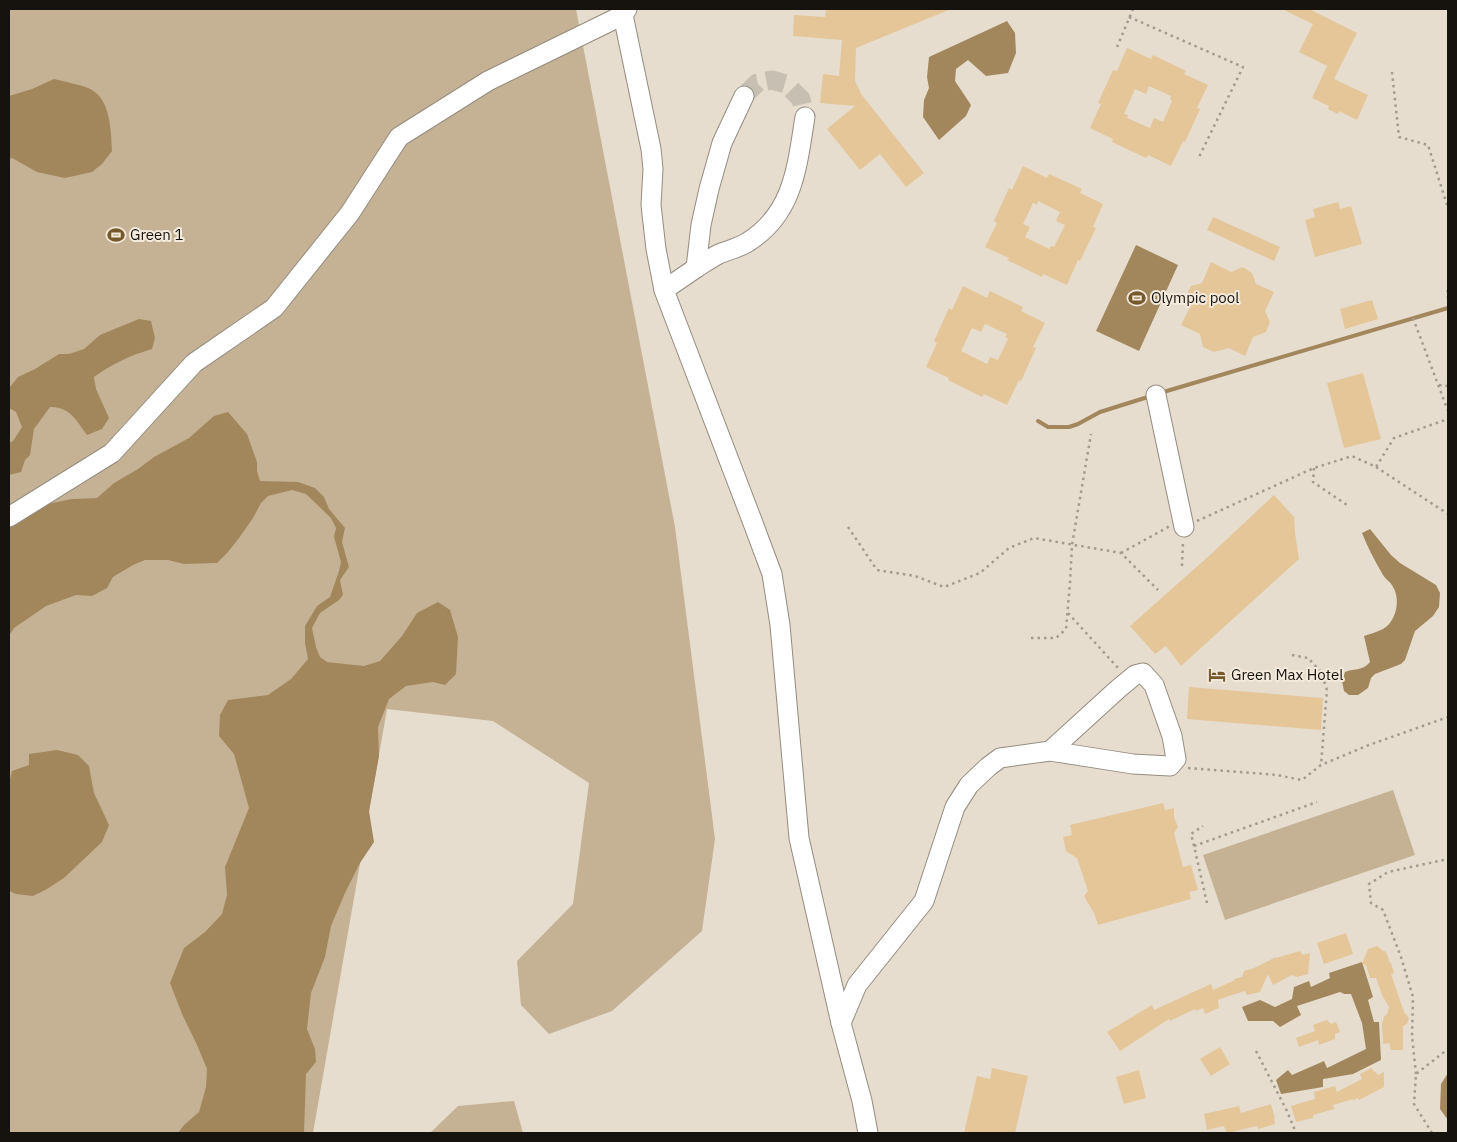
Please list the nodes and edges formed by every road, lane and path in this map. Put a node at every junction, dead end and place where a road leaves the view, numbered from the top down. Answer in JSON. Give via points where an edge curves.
{"nodes":[{"id":1,"x":1133,"y":9,"type":"edge"},
{"id":2,"x":625,"y":12,"type":"edge"},
{"id":3,"x":1129,"y":17,"type":"junction"},
{"id":4,"x":1117,"y":47,"type":"dead end"},
{"id":5,"x":1392,"y":72,"type":"dead end"},
{"id":6,"x":744,"y":96,"type":"tunnel mouth"},
{"id":7,"x":805,"y":117,"type":"tunnel mouth"},
{"id":8,"x":1199,"y":157,"type":"dead end"},
{"id":9,"x":1448,"y":208,"type":"edge"},
{"id":10,"x":696,"y":268,"type":"junction"},
{"id":11,"x":664,"y":290,"type":"junction"},
{"id":12,"x":1448,"y":290,"type":"edge"},
{"id":13,"x":1448,"y":298,"type":"edge"},
{"id":14,"x":1413,"y":318,"type":"dead end"},
{"id":15,"x":1439,"y":385,"type":"junction"},
{"id":16,"x":1448,"y":386,"type":"edge"},
{"id":17,"x":1156,"y":395,"type":"dead end"},
{"id":18,"x":1448,"y":411,"type":"edge"},
{"id":19,"x":1448,"y":419,"type":"edge"},
{"id":20,"x":1092,"y":434,"type":"dead end"},
{"id":21,"x":1376,"y":466,"type":"junction"},
{"id":22,"x":1314,"y":468,"type":"junction"},
{"id":23,"x":1347,"y":505,"type":"dead end"},
{"id":24,"x":1448,"y":514,"type":"edge"},
{"id":25,"x":9,"y":517,"type":"edge"},
{"id":26,"x":848,"y":527,"type":"dead end"},
{"id":27,"x":1184,"y":527,"type":"junction"},
{"id":28,"x":1072,"y":545,"type":"junction"},
{"id":29,"x":1120,"y":553,"type":"junction"},
{"id":30,"x":1182,"y":566,"type":"dead end"},
{"id":31,"x":1158,"y":590,"type":"dead end"},
{"id":32,"x":1068,"y":613,"type":"junction"},
{"id":33,"x":1031,"y":638,"type":"dead end"},
{"id":34,"x":1292,"y":655,"type":"dead end"},
{"id":35,"x":1129,"y":680,"type":"junction"},
{"id":36,"x":1448,"y":718,"type":"edge"},
{"id":37,"x":1050,"y":751,"type":"junction"},
{"id":38,"x":1321,"y":765,"type":"junction"},
{"id":39,"x":1170,"y":766,"type":"junction"},
{"id":40,"x":1317,"y":802,"type":"dead end"},
{"id":41,"x":1203,"y":826,"type":"dead end"},
{"id":42,"x":1194,"y":846,"type":"junction"},
{"id":43,"x":1448,"y":859,"type":"edge"},
{"id":44,"x":1207,"y":903,"type":"dead end"},
{"id":45,"x":841,"y":1023,"type":"junction"},
{"id":46,"x":1448,"y":1049,"type":"edge"},
{"id":47,"x":1256,"y":1051,"type":"dead end"},
{"id":48,"x":1416,"y":1074,"type":"junction"},
{"id":49,"x":862,"y":1101,"type":"junction"},
{"id":50,"x":862,"y":1133,"type":"edge"},
{"id":51,"x":868,"y":1133,"type":"edge"},
{"id":52,"x":1296,"y":1133,"type":"edge"},
{"id":53,"x":1432,"y":1133,"type":"edge"}],
"edges":[{"from":1,"to":3,"type":"path"},
{"from":2,"to":11,"type":"street","via":[[651,149],[651,205]]},
{"from":2,"to":25,"type":"street","via":[[488,81],[399,137],[350,213],[274,308],[194,363],[112,453]]},
{"from":3,"to":4,"type":"path"},
{"from":3,"to":8,"type":"path","via":[[1243,67]]},
{"from":5,"to":9,"type":"path","via":[[1399,137],[1428,145]]},
{"from":6,"to":10,"type":"street","via":[[716,161],[701,225]]},
{"from":7,"to":10,"type":"street","via":[[795,174],[782,207],[765,230]]},
{"from":10,"to":11,"type":"street"},
{"from":11,"to":45,"type":"street","via":[[772,574],[780,625],[799,838]]},
{"from":12,"to":13,"type":"path"},
{"from":14,"to":15,"type":"path"},
{"from":15,"to":16,"type":"path"},
{"from":15,"to":18,"type":"path"},
{"from":17,"to":27,"type":"street"},
{"from":19,"to":21,"type":"path","via":[[1394,438]]},
{"from":20,"to":28,"type":"path"},
{"from":21,"to":22,"type":"path","via":[[1352,456]]},
{"from":21,"to":24,"type":"path"},
{"from":22,"to":23,"type":"path","via":[[1313,482]]},
{"from":22,"to":27,"type":"path"},
{"from":26,"to":28,"type":"path","via":[[877,570],[915,576],[944,587],[980,573],[1009,548],[1034,538]]},
{"from":27,"to":29,"type":"path","via":[[1174,523]]},
{"from":27,"to":30,"type":"path"},
{"from":28,"to":29,"type":"path"},
{"from":28,"to":32,"type":"path"},
{"from":29,"to":31,"type":"path"},
{"from":32,"to":33,"type":"path","via":[[1066,629],[1056,638]]},
{"from":32,"to":35,"type":"path"},
{"from":34,"to":38,"type":"path","via":[[1308,658],[1322,672],[1327,690]]},
{"from":35,"to":37,"type":"street"},
{"from":35,"to":39,"type":"street","via":[[1143,673],[1154,686],[1172,736],[1176,759]]},
{"from":36,"to":38,"type":"path"},
{"from":37,"to":39,"type":"street","via":[[1133,764]]},
{"from":37,"to":45,"type":"street","via":[[1000,758],[969,784],[955,808],[924,901],[857,985]]},
{"from":38,"to":39,"type":"path","via":[[1302,780]]},
{"from":40,"to":42,"type":"path"},
{"from":41,"to":42,"type":"path","via":[[1191,834]]},
{"from":42,"to":44,"type":"path"},
{"from":43,"to":48,"type":"path","via":[[1388,872],[1369,884],[1371,903],[1383,910],[1413,997],[1412,1036]]},
{"from":45,"to":49,"type":"street"},
{"from":46,"to":48,"type":"path"},
{"from":47,"to":52,"type":"path"},
{"from":48,"to":53,"type":"path","via":[[1414,1104]]},
{"from":49,"to":50,"type":"street"},
{"from":49,"to":51,"type":"street"}]}
